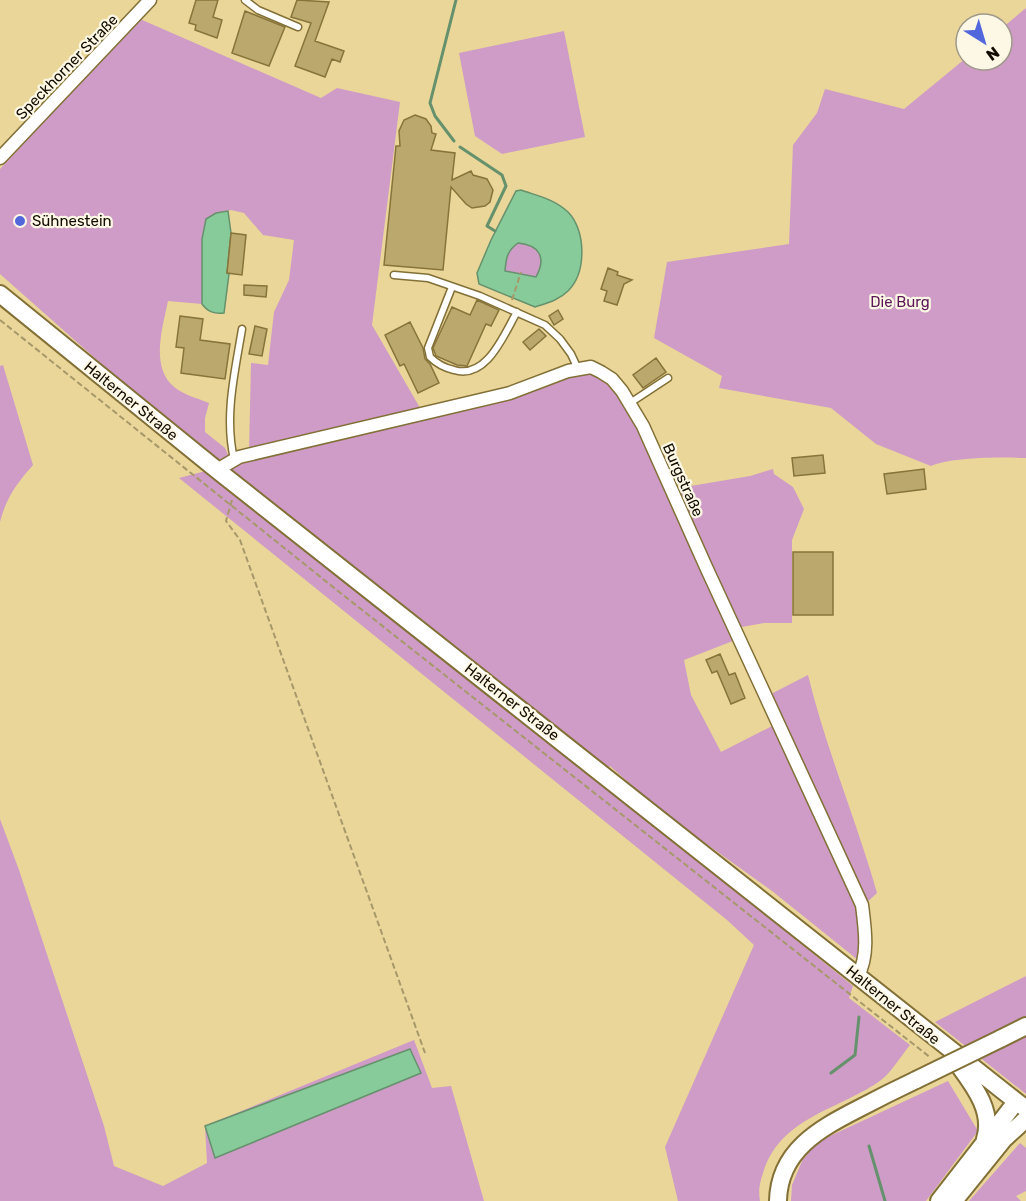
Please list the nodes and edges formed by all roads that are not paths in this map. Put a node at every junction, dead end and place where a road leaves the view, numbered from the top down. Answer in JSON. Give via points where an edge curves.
{"nodes":[{"id":1,"x":150,"y":0,"type":"edge"},
{"id":2,"x":245,"y":0,"type":"edge"},
{"id":3,"x":298,"y":27,"type":"dead end"},
{"id":4,"x":2,"y":157,"type":"edge"},
{"id":5,"x":394,"y":275,"type":"dead end"},
{"id":6,"x":452,"y":287,"type":"junction"},
{"id":7,"x":0,"y":294,"type":"edge"},
{"id":8,"x":517,"y":312,"type":"junction"},
{"id":9,"x":242,"y":329,"type":"dead end"},
{"id":10,"x":578,"y":369,"type":"junction"},
{"id":11,"x":668,"y":378,"type":"dead end"},
{"id":12,"x":630,"y":403,"type":"junction"},
{"id":13,"x":234,"y":459,"type":"junction"},
{"id":14,"x":217,"y":470,"type":"junction"},
{"id":15,"x":858,"y":976,"type":"junction"},
{"id":16,"x":1026,"y":1026,"type":"edge"},
{"id":17,"x":946,"y":1047,"type":"junction"},
{"id":18,"x":1021,"y":1106,"type":"edge"},
{"id":19,"x":1026,"y":1119,"type":"edge"},
{"id":20,"x":825,"y":1125,"type":"junction"},
{"id":21,"x":984,"y":1143,"type":"junction"},
{"id":22,"x":767,"y":1201,"type":"edge"},
{"id":23,"x":778,"y":1201,"type":"edge"},
{"id":24,"x":939,"y":1201,"type":"edge"},
{"id":25,"x":954,"y":1201,"type":"edge"}],
"edges":[{"from":1,"to":4,"type":"street","name":"Speckhorner Straße"},
{"from":2,"to":3,"type":"lane"},
{"from":5,"to":6,"type":"lane","via":[[428,278]]},
{"from":6,"to":8,"type":"lane"},
{"from":6,"to":8,"type":"lane","via":[[428,348],[430,357],[447,368],[461,372],[482,366]]},
{"from":7,"to":14,"type":"main road","name":"Halterner Straße"},
{"from":8,"to":10,"type":"lane","via":[[544,325],[560,339]]},
{"from":9,"to":13,"type":"lane","via":[[231,394]]},
{"from":10,"to":12,"type":"street","name":"Burgstraße","via":[[591,367],[601,372]]},
{"from":10,"to":13,"type":"street","via":[[510,393]]},
{"from":11,"to":12,"type":"lane"},
{"from":12,"to":15,"type":"street","name":"Burgstraße","via":[[862,905],[864,965]]},
{"from":13,"to":14,"type":"street"},
{"from":14,"to":15,"type":"main road","name":"Halterner Straße"},
{"from":15,"to":17,"type":"main road","name":"Halterner Straße"},
{"from":16,"to":20,"type":"main road","bridge":true},
{"from":17,"to":18,"type":"main road","name":"Halterner Straße"},
{"from":17,"to":21,"type":"main road","via":[[987,1113]]},
{"from":18,"to":21,"type":"main road"},
{"from":19,"to":25,"type":"main road","via":[[1004,1139]]},
{"from":20,"to":22,"type":"main road","via":[[792,1140],[779,1155],[771,1172]]},
{"from":20,"to":23,"type":"main road","via":[[795,1150],[779,1185]]},
{"from":21,"to":24,"type":"main road"}]}
